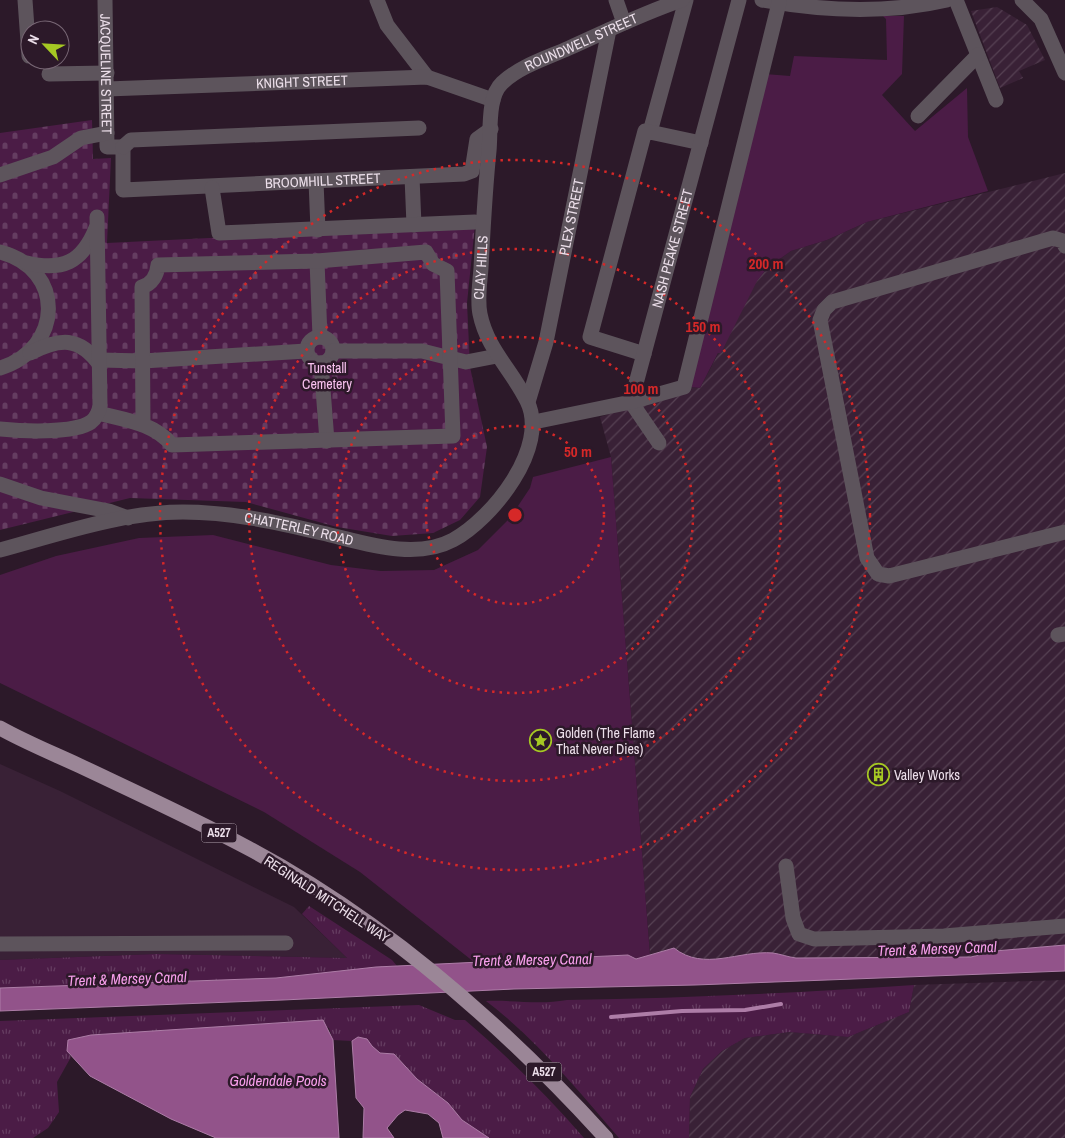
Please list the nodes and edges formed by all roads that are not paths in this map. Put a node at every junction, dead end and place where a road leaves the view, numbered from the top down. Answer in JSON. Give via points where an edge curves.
{"nodes":[{"id":1,"x":25,"y":0,"type":"edge"},
{"id":2,"x":105,"y":0,"type":"edge"},
{"id":3,"x":378,"y":0,"type":"edge"},
{"id":4,"x":616,"y":0,"type":"edge"},
{"id":5,"x":684,"y":0,"type":"edge"},
{"id":6,"x":739,"y":0,"type":"edge"},
{"id":7,"x":762,"y":0,"type":"edge"},
{"id":8,"x":947,"y":0,"type":"edge"},
{"id":9,"x":956,"y":0,"type":"edge"},
{"id":10,"x":1022,"y":0,"type":"edge"},
{"id":11,"x":928,"y":2,"type":"edge"},
{"id":12,"x":779,"y":3,"type":"junction"},
{"id":13,"x":26,"y":20,"type":"edge"},
{"id":14,"x":624,"y":23,"type":"junction"},
{"id":15,"x":609,"y":30,"type":"junction"},
{"id":16,"x":978,"y":55,"type":"junction"},
{"id":17,"x":107,"y":73,"type":"junction"},
{"id":18,"x":1065,"y":73,"type":"edge"},
{"id":19,"x":49,"y":74,"type":"dead end"},
{"id":20,"x":427,"y":77,"type":"junction"},
{"id":21,"x":107,"y":89,"type":"junction"},
{"id":22,"x":494,"y":100,"type":"junction"},
{"id":23,"x":996,"y":100,"type":"dead end"},
{"id":24,"x":918,"y":116,"type":"dead end"},
{"id":25,"x":419,"y":128,"type":"dead end"},
{"id":26,"x":491,"y":129,"type":"junction"},
{"id":27,"x":650,"y":132,"type":"junction"},
{"id":28,"x":107,"y":133,"type":"junction"},
{"id":29,"x":701,"y":144,"type":"junction"},
{"id":30,"x":123,"y":147,"type":"junction"},
{"id":31,"x":0,"y":175,"type":"edge"},
{"id":32,"x":412,"y":177,"type":"junction"},
{"id":33,"x":316,"y":181,"type":"junction"},
{"id":34,"x":212,"y":188,"type":"junction"},
{"id":35,"x":123,"y":190,"type":"joint"},
{"id":36,"x":475,"y":222,"type":"dead end"},
{"id":37,"x":414,"y":225,"type":"junction"},
{"id":38,"x":318,"y":230,"type":"junction"},
{"id":39,"x":1065,"y":246,"type":"edge"},
{"id":40,"x":0,"y":252,"type":"edge"},
{"id":41,"x":318,"y":261,"type":"junction"},
{"id":42,"x":27,"y":263,"type":"junction"},
{"id":43,"x":99,"y":318,"type":"junction"},
{"id":44,"x":46,"y":323,"type":"junction"},
{"id":45,"x":320,"y":337,"type":"junction"},
{"id":46,"x":68,"y":342,"type":"junction"},
{"id":47,"x":306,"y":351,"type":"junction"},
{"id":48,"x":333,"y":351,"type":"junction"},
{"id":49,"x":28,"y":354,"type":"junction"},
{"id":50,"x":644,"y":354,"type":"junction"},
{"id":51,"x":497,"y":356,"type":"junction"},
{"id":52,"x":450,"y":358,"type":"junction"},
{"id":53,"x":100,"y":362,"type":"junction"},
{"id":54,"x":143,"y":362,"type":"junction"},
{"id":55,"x":321,"y":363,"type":"junction"},
{"id":56,"x":0,"y":368,"type":"edge"},
{"id":57,"x":528,"y":402,"type":"junction"},
{"id":58,"x":630,"y":402,"type":"junction"},
{"id":59,"x":98,"y":413,"type":"junction"},
{"id":60,"x":534,"y":422,"type":"junction"},
{"id":61,"x":142,"y":424,"type":"junction"},
{"id":62,"x":0,"y":429,"type":"edge"},
{"id":63,"x":327,"y":441,"type":"junction"},
{"id":64,"x":659,"y":443,"type":"dead end"},
{"id":65,"x":0,"y":484,"type":"edge"},
{"id":66,"x":128,"y":518,"type":"junction"},
{"id":67,"x":1065,"y":532,"type":"edge"},
{"id":68,"x":0,"y":550,"type":"edge"},
{"id":69,"x":0,"y":728,"type":"edge"},
{"id":70,"x":786,"y":866,"type":"dead end"},
{"id":71,"x":1065,"y":926,"type":"edge"},
{"id":72,"x":286,"y":943,"type":"dead end"},
{"id":73,"x":0,"y":944,"type":"edge"},
{"id":74,"x":606,"y":1138,"type":"edge"}],
"edges":[{"from":1,"to":13,"type":"street"},
{"from":2,"to":17,"type":"street","name":"JACQUELINE STREET"},
{"from":3,"to":20,"type":"street","via":[[387,25]]},
{"from":4,"to":14,"type":"street"},
{"from":5,"to":14,"type":"street","name":"ROUNDWELL STREET"},
{"from":5,"to":27,"type":"street"},
{"from":6,"to":29,"type":"street","name":"NASH PEAKE STREET"},
{"from":7,"to":12,"type":"street"},
{"from":8,"to":11,"type":"street"},
{"from":9,"to":16,"type":"street"},
{"from":10,"to":18,"type":"street","via":[[1041,19]]},
{"from":11,"to":12,"type":"street","via":[[852,9]]},
{"from":12,"to":58,"type":"street","via":[[684,387]]},
{"from":14,"to":15,"type":"street","name":"ROUNDWELL STREET"},
{"from":15,"to":22,"type":"street","name":"ROUNDWELL STREET","via":[[522,69],[500,85]]},
{"from":15,"to":57,"type":"street","name":"PLEX STREET","via":[[546,342]]},
{"from":16,"to":23,"type":"street"},
{"from":16,"to":24,"type":"street"},
{"from":17,"to":19,"type":"street"},
{"from":17,"to":21,"type":"street","name":"JACQUELINE STREET"},
{"from":20,"to":21,"type":"street","name":"KNIGHT STREET"},
{"from":20,"to":22,"type":"street","name":"KNIGHT STREET"},
{"from":21,"to":28,"type":"street","name":"JACQUELINE STREET"},
{"from":22,"to":26,"type":"street","name":"CLAY HILLS"},
{"from":25,"to":30,"type":"street","via":[[131,140]]},
{"from":26,"to":32,"type":"street","name":"BROOMHILL STREET","via":[[477,139],[472,171]]},
{"from":26,"to":51,"type":"street","name":"CLAY HILLS","via":[[479,311]]},
{"from":27,"to":29,"type":"street"},
{"from":27,"to":50,"type":"street","via":[[645,131],[590,337]]},
{"from":28,"to":30,"type":"street","name":"JACQUELINE STREET","via":[[107,147]]},
{"from":28,"to":31,"type":"street","via":[[81,138],[53,157]]},
{"from":29,"to":50,"type":"street","name":"NASH PEAKE STREET"},
{"from":30,"to":35,"type":"street","name":"JACQUELINE STREET"},
{"from":32,"to":33,"type":"street","name":"BROOMHILL STREET"},
{"from":32,"to":37,"type":"street"},
{"from":33,"to":34,"type":"street","name":"BROOMHILL STREET"},
{"from":33,"to":38,"type":"street"},
{"from":34,"to":35,"type":"street","name":"BROOMHILL STREET"},
{"from":34,"to":38,"type":"street","via":[[219,233]]},
{"from":36,"to":37,"type":"street"},
{"from":37,"to":38,"type":"street"},
{"from":39,"to":67,"type":"street","via":[[1063,241],[1053,238],[832,302],[820,320],[867,558],[878,574],[890,576]]},
{"from":40,"to":42,"type":"street"},
{"from":41,"to":45,"type":"street"},
{"from":41,"to":52,"type":"street","via":[[426,252],[433,264],[447,271]]},
{"from":41,"to":54,"type":"street","via":[[158,265],[155,276],[142,287]]},
{"from":42,"to":43,"type":"street","via":[[47,268],[71,261],[91,240],[97,222]]},
{"from":42,"to":44,"type":"street","via":[[42,280],[48,300]]},
{"from":43,"to":46,"type":"street","via":[[86,334]]},
{"from":43,"to":53,"type":"street"},
{"from":44,"to":46,"type":"street","via":[[58,338]]},
{"from":44,"to":49,"type":"street","via":[[36,347]]},
{"from":45,"to":47,"type":"street","via":[[310,342]]},
{"from":45,"to":48,"type":"street","via":[[331,342]]},
{"from":46,"to":49,"type":"street","via":[[41,347]]},
{"from":46,"to":53,"type":"street","via":[[86,348]]},
{"from":47,"to":54,"type":"street"},
{"from":47,"to":55,"type":"street","via":[[310,359]]},
{"from":48,"to":52,"type":"street","via":[[422,351]]},
{"from":48,"to":55,"type":"street","via":[[329,359]]},
{"from":49,"to":56,"type":"street"},
{"from":50,"to":58,"type":"street","name":"NASH PEAKE STREET"},
{"from":51,"to":52,"type":"street","via":[[466,362]]},
{"from":51,"to":57,"type":"street","name":"CLAY HILLS"},
{"from":52,"to":63,"type":"street","via":[[453,436]]},
{"from":53,"to":54,"type":"street"},
{"from":53,"to":59,"type":"street"},
{"from":54,"to":61,"type":"street"},
{"from":55,"to":63,"type":"street"},
{"from":57,"to":60,"type":"street","name":"CLAY HILLS"},
{"from":58,"to":60,"type":"street"},
{"from":58,"to":64,"type":"street"},
{"from":59,"to":61,"type":"street"},
{"from":59,"to":62,"type":"street","via":[[84,426],[37,432]]},
{"from":60,"to":66,"type":"street","name":"CHATTERLEY ROAD","via":[[520,467],[497,504],[452,541],[431,548],[380,546],[219,513],[180,512]]},
{"from":61,"to":63,"type":"street","via":[[164,436],[172,445]]},
{"from":65,"to":66,"type":"street","via":[[41,498],[109,511]]},
{"from":66,"to":68,"type":"street","name":"CHATTERLEY ROAD"},
{"from":69,"to":74,"type":"main road","name":"REGINALD MITCHELL WAY","number":"A527","via":[[249,848],[342,905],[416,958],[477,1010],[561,1089]]},
{"from":70,"to":71,"type":"street","via":[[789,898],[799,934],[814,939],[944,936]]},
{"from":72,"to":73,"type":"street"}]}
